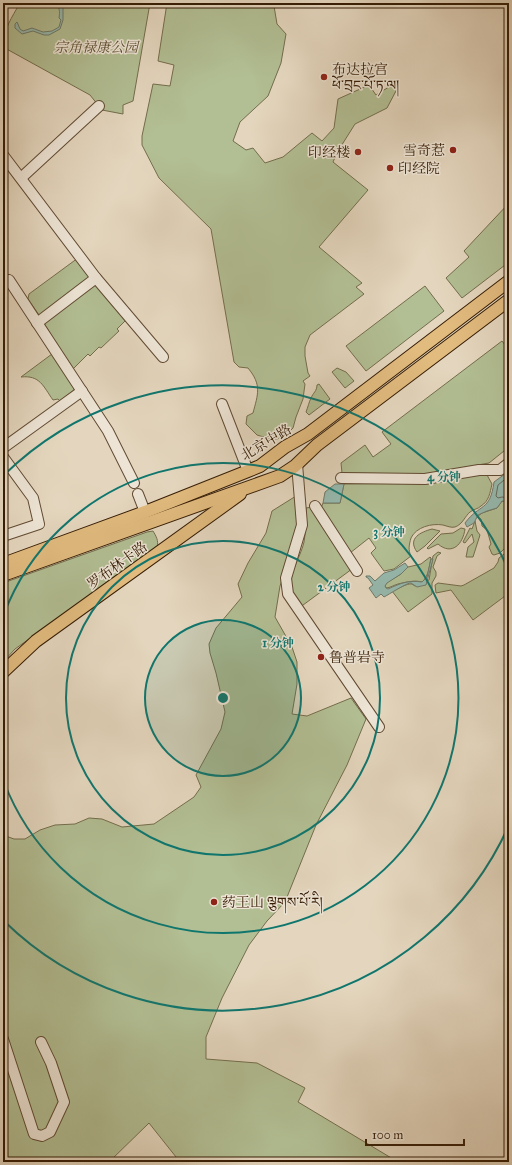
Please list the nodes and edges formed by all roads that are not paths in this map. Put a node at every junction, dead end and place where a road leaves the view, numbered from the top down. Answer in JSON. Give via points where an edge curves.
{"nodes":[{"id":1,"x":99,"y":106,"type":"dead end"},
{"id":2,"x":3,"y":155,"type":"edge"},
{"id":3,"x":21,"y":178,"type":"junction"},
{"id":4,"x":96,"y":278,"type":"junction"},
{"id":5,"x":9,"y":280,"type":"dead end"},
{"id":6,"x":509,"y":281,"type":"edge"},
{"id":7,"x":509,"y":300,"type":"edge"},
{"id":8,"x":37,"y":322,"type":"junction"},
{"id":9,"x":163,"y":357,"type":"dead end"},
{"id":10,"x":82,"y":391,"type":"junction"},
{"id":11,"x":222,"y":404,"type":"dead end"},
{"id":12,"x":3,"y":448,"type":"edge"},
{"id":13,"x":3,"y":457,"type":"edge"},
{"id":14,"x":297,"y":464,"type":"junction"},
{"id":15,"x":509,"y":464,"type":"edge"},
{"id":16,"x":248,"y":471,"type":"junction"},
{"id":17,"x":341,"y":478,"type":"dead end"},
{"id":18,"x":134,"y":483,"type":"dead end"},
{"id":19,"x":253,"y":486,"type":"junction"},
{"id":20,"x":138,"y":494,"type":"dead end"},
{"id":21,"x":315,"y":506,"type":"dead end"},
{"id":22,"x":145,"y":512,"type":"junction"},
{"id":23,"x":3,"y":536,"type":"edge"},
{"id":24,"x":3,"y":564,"type":"edge"},
{"id":25,"x":356,"y":571,"type":"dead end"},
{"id":26,"x":3,"y":575,"type":"edge"},
{"id":27,"x":3,"y":672,"type":"edge"},
{"id":28,"x":379,"y":727,"type":"dead end"},
{"id":29,"x":3,"y":1039,"type":"edge"},
{"id":30,"x":41,"y":1042,"type":"dead end"}],
"edges":[{"from":1,"to":3,"type":"street"},
{"from":2,"to":3,"type":"street"},
{"from":3,"to":4,"type":"street"},
{"from":4,"to":8,"type":"street"},
{"from":4,"to":9,"type":"street"},
{"from":5,"to":8,"type":"street"},
{"from":6,"to":16,"type":"main road","name":"北京中路","via":[[308,434],[260,466]]},
{"from":7,"to":14,"type":"main road","via":[[317,445]]},
{"from":8,"to":10,"type":"street"},
{"from":10,"to":12,"type":"street"},
{"from":10,"to":18,"type":"street","via":[[108,431]]},
{"from":11,"to":16,"type":"street"},
{"from":13,"to":23,"type":"street","via":[[33,498],[39,524]]},
{"from":14,"to":19,"type":"main road","via":[[280,476]]},
{"from":14,"to":28,"type":"street","via":[[302,525],[286,578],[288,594]]},
{"from":15,"to":17,"type":"street","via":[[500,470],[479,470],[425,479]]},
{"from":16,"to":22,"type":"main road","name":"北京中路"},
{"from":19,"to":26,"type":"main road"},
{"from":19,"to":27,"type":"main road","name":"罗布林卡路","via":[[36,641]]},
{"from":20,"to":22,"type":"street"},
{"from":21,"to":25,"type":"street"},
{"from":22,"to":24,"type":"main road","name":"北京中路"},
{"from":29,"to":30,"type":"street","via":[[34,1134],[42,1136],[50,1132],[64,1102]]}]}
